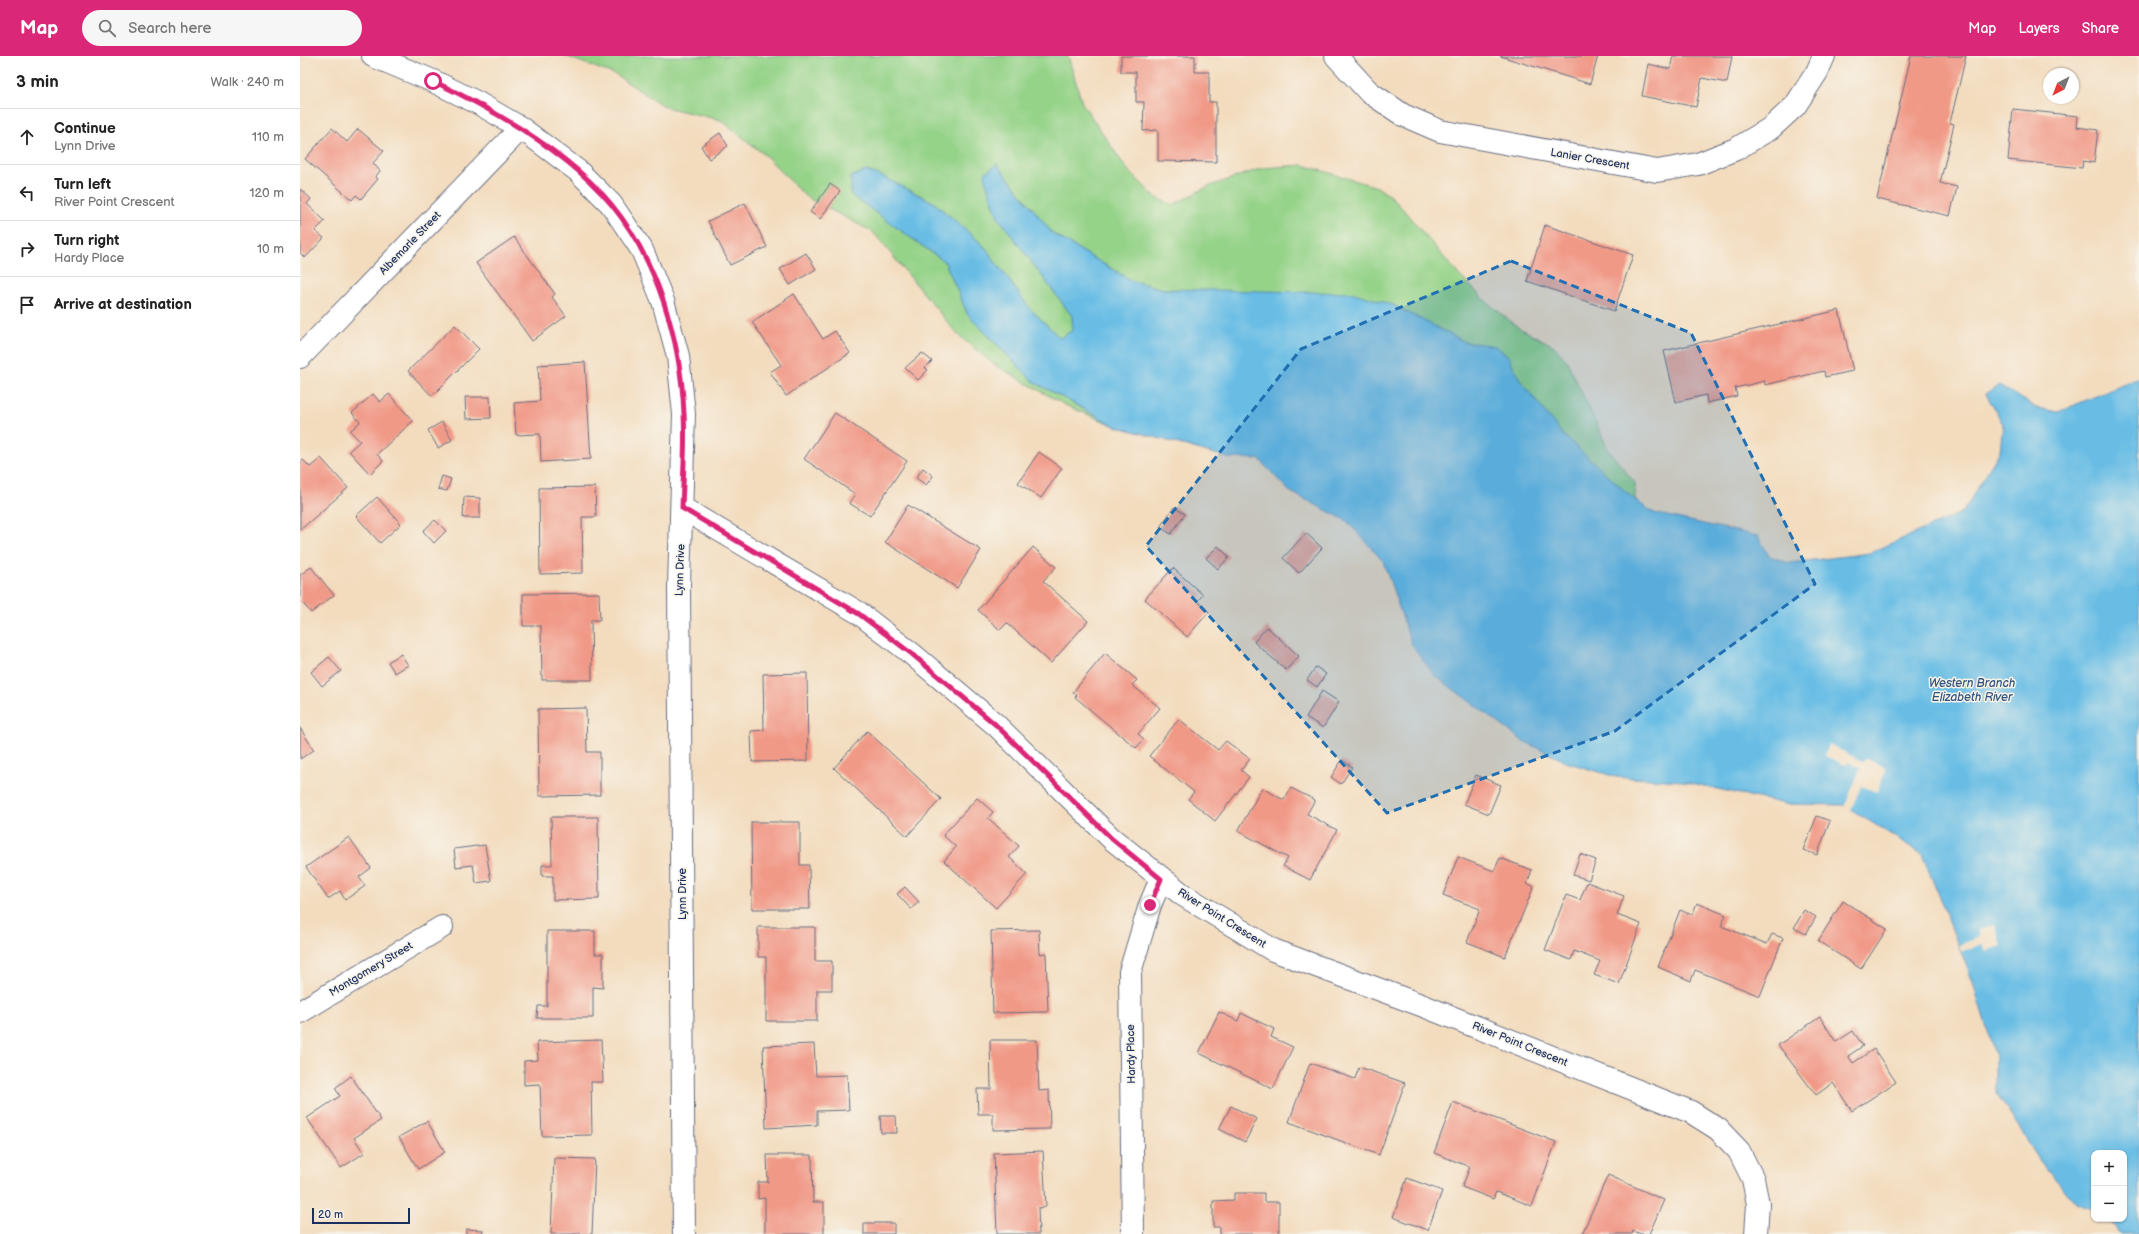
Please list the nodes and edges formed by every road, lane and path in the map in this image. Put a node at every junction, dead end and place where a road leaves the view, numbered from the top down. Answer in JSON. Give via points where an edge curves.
{"nodes":[{"id":1,"x":373,"y":56,"type":"edge"},
{"id":2,"x":1336,"y":56,"type":"edge"},
{"id":3,"x":1824,"y":56,"type":"edge"},
{"id":4,"x":521,"y":128,"type":"junction"},
{"id":5,"x":300,"y":357,"type":"edge"},
{"id":6,"x":682,"y":508,"type":"junction"},
{"id":7,"x":1161,"y":879,"type":"junction"},
{"id":8,"x":442,"y":927,"type":"dead end"},
{"id":9,"x":300,"y":1012,"type":"edge"},
{"id":10,"x":684,"y":1234,"type":"edge"},
{"id":11,"x":1133,"y":1234,"type":"edge"},
{"id":12,"x":1756,"y":1234,"type":"edge"}],
"edges":[{"from":1,"to":4,"type":"street","name":"Lynn Drive","via":[[433,81]]},
{"from":2,"to":3,"type":"street","name":"Lanier Crescent","via":[[1369,92],[1403,115],[1440,130],[1657,171],[1698,164],[1736,149],[1771,128],[1795,106]]},
{"from":4,"to":5,"type":"street","name":"Albemarle Street"},
{"from":4,"to":6,"type":"street","name":"Lynn Drive","via":[[578,171],[605,198],[642,250],[663,301],[678,356],[684,414]]},
{"from":6,"to":7,"type":"street","name":"River Point Crescent","via":[[859,614],[912,654],[996,725],[1112,839]]},
{"from":6,"to":10,"type":"street","name":"Lynn Drive","via":[[679,586]]},
{"from":7,"to":11,"type":"street","name":"Hardy Place","via":[[1150,905],[1130,972]]},
{"from":7,"to":12,"type":"street","name":"River Point Crescent","via":[[1273,950],[1421,1005],[1692,1112],[1718,1129],[1739,1151],[1753,1179],[1758,1204]]},
{"from":8,"to":9,"type":"street","name":"Montgomery Street"}]}
